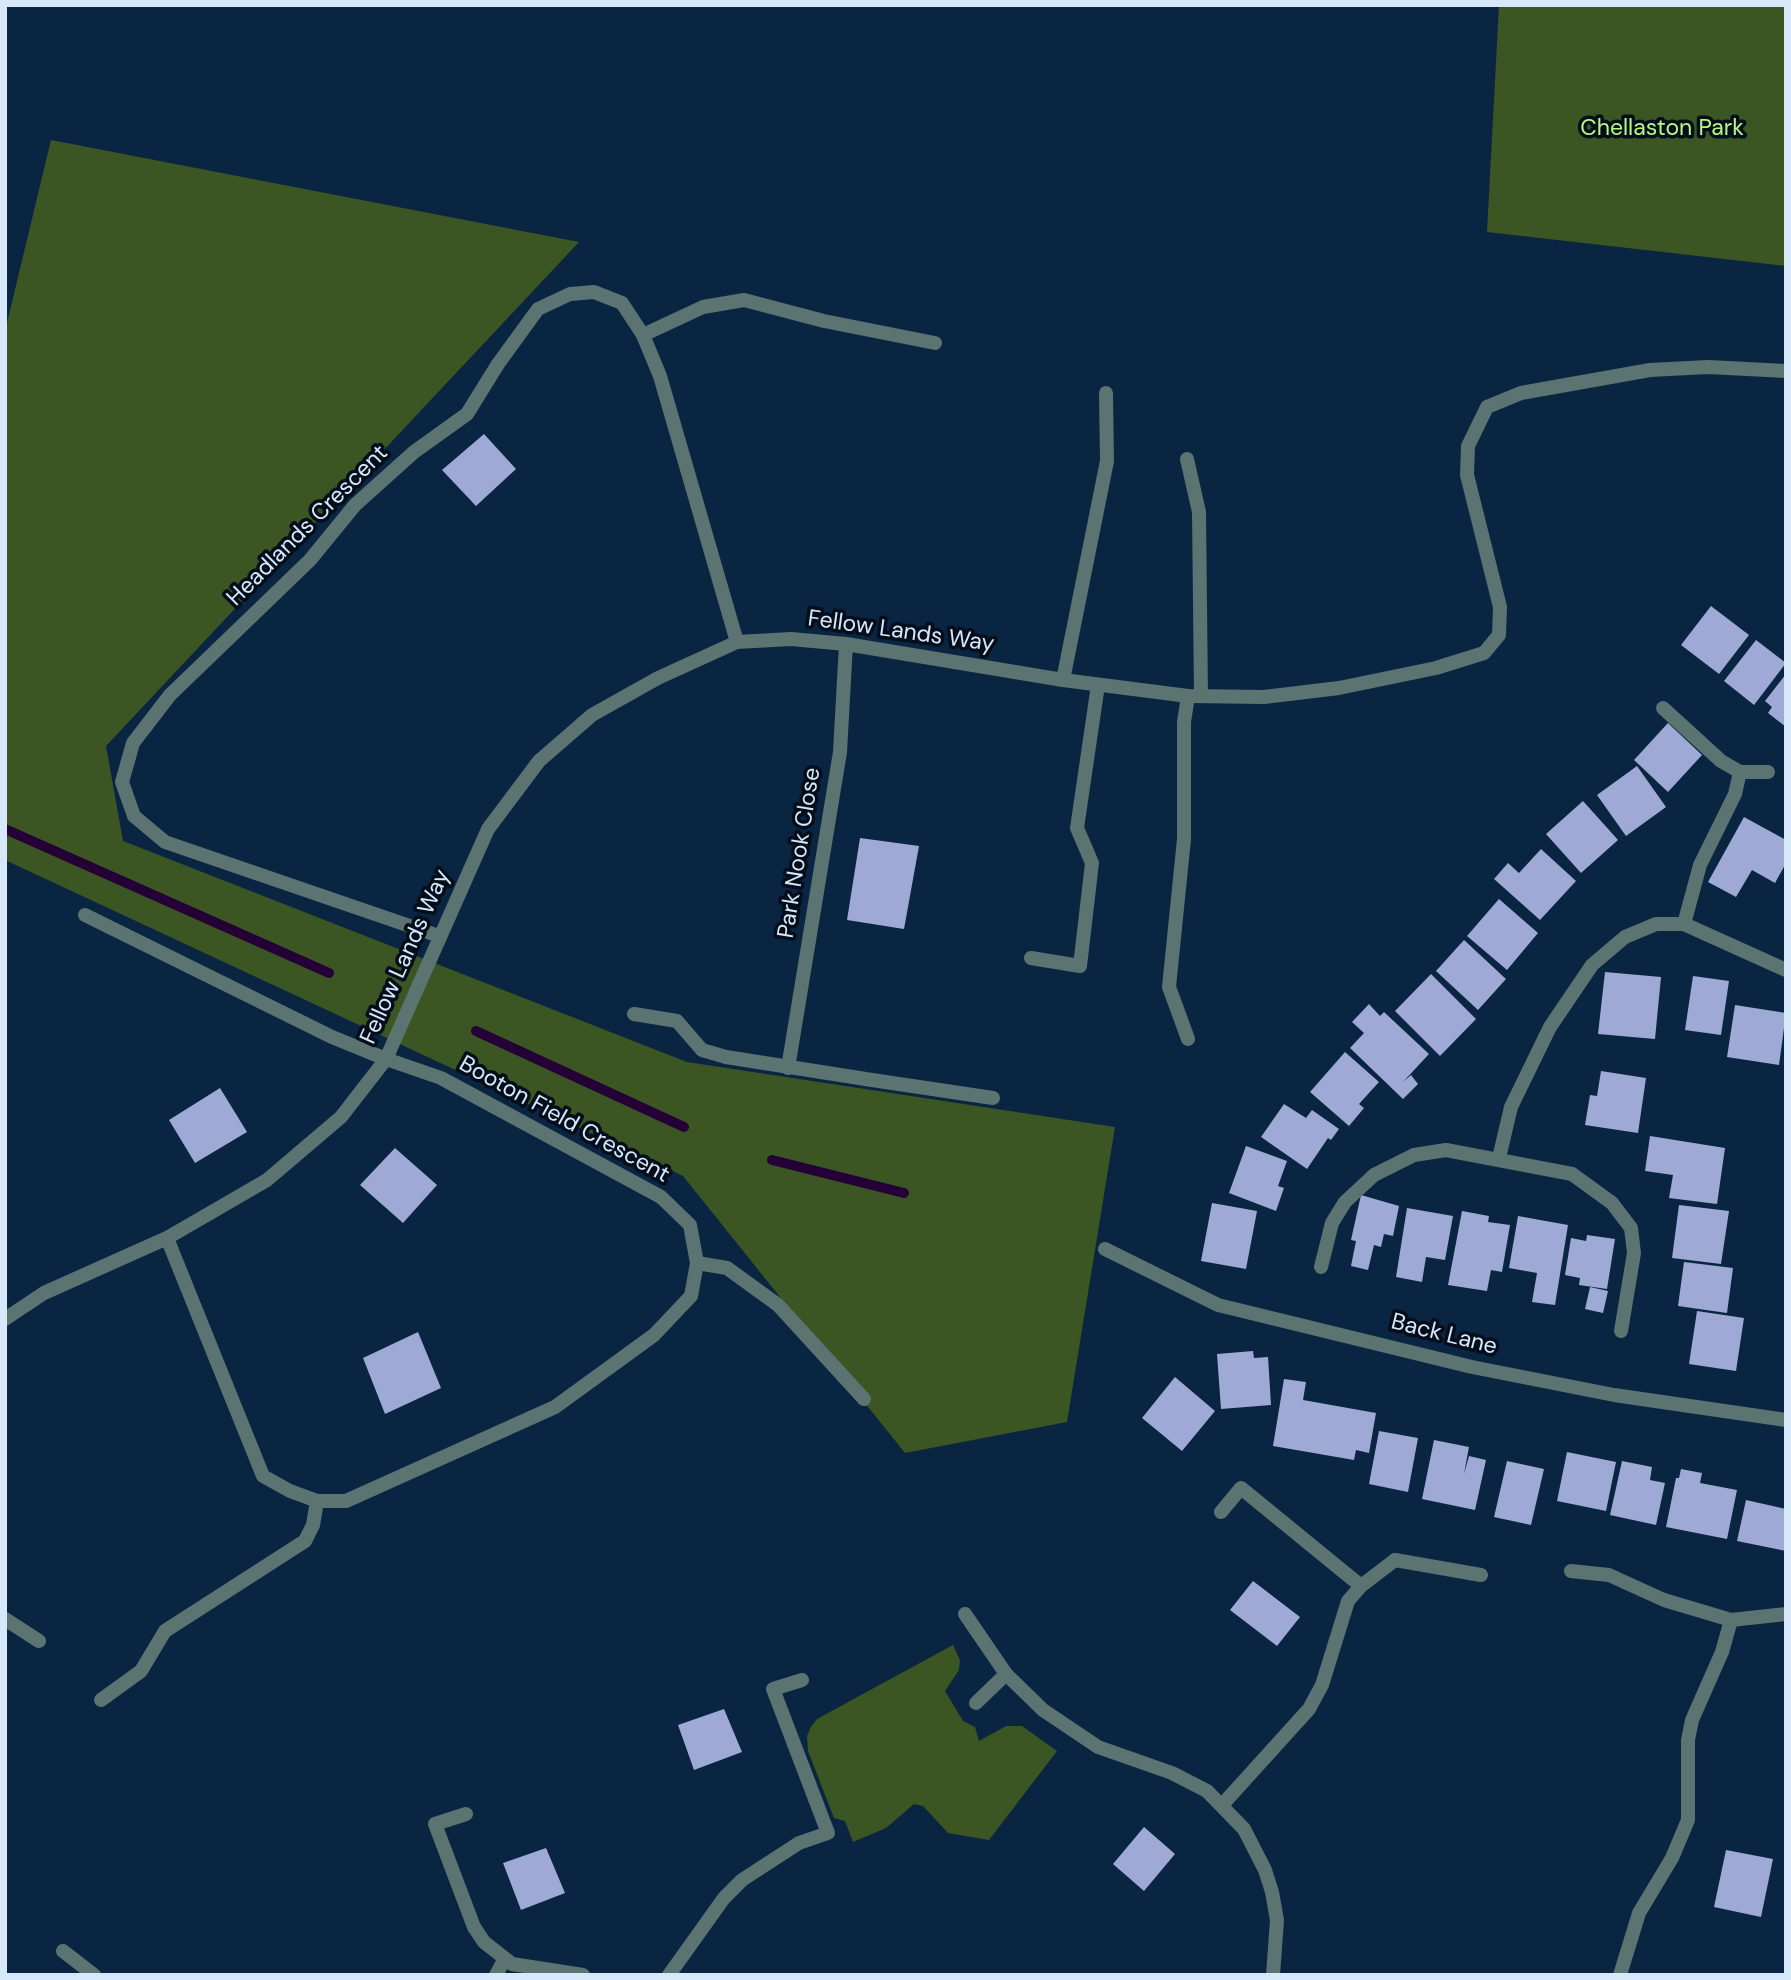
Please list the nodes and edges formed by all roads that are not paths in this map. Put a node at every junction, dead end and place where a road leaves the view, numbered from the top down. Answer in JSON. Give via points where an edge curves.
{"nodes":[{"id":1,"x":643,"y":335,"type":"junction"},
{"id":2,"x":935,"y":343,"type":"dead end"},
{"id":3,"x":1786,"y":371,"type":"edge"},
{"id":4,"x":1106,"y":393,"type":"dead end"},
{"id":5,"x":1187,"y":459,"type":"dead end"},
{"id":6,"x":737,"y":642,"type":"junction"},
{"id":7,"x":846,"y":644,"type":"junction"},
{"id":8,"x":1063,"y":680,"type":"junction"},
{"id":9,"x":1098,"y":685,"type":"junction"},
{"id":10,"x":1194,"y":696,"type":"junction"},
{"id":11,"x":1663,"y":708,"type":"dead end"},
{"id":12,"x":1740,"y":772,"type":"junction"},
{"id":13,"x":1769,"y":772,"type":"dead end"},
{"id":14,"x":85,"y":915,"type":"dead end"},
{"id":15,"x":1684,"y":924,"type":"junction"},
{"id":16,"x":439,"y":936,"type":"junction"},
{"id":17,"x":1031,"y":958,"type":"dead end"},
{"id":18,"x":1786,"y":970,"type":"edge"},
{"id":19,"x":634,"y":1014,"type":"dead end"},
{"id":20,"x":1188,"y":1039,"type":"dead end"},
{"id":21,"x":386,"y":1059,"type":"junction"},
{"id":22,"x":788,"y":1068,"type":"junction"},
{"id":23,"x":993,"y":1098,"type":"dead end"},
{"id":24,"x":1499,"y":1158,"type":"junction"},
{"id":25,"x":167,"y":1238,"type":"junction"},
{"id":26,"x":1105,"y":1249,"type":"dead end"},
{"id":27,"x":697,"y":1263,"type":"junction"},
{"id":28,"x":1321,"y":1267,"type":"dead end"},
{"id":29,"x":5,"y":1319,"type":"edge"},
{"id":30,"x":1622,"y":1331,"type":"dead end"},
{"id":31,"x":864,"y":1399,"type":"dead end"},
{"id":32,"x":1786,"y":1420,"type":"edge"},
{"id":33,"x":317,"y":1501,"type":"junction"},
{"id":34,"x":1221,"y":1512,"type":"dead end"},
{"id":35,"x":1571,"y":1571,"type":"dead end"},
{"id":36,"x":1480,"y":1575,"type":"dead end"},
{"id":37,"x":1361,"y":1586,"type":"junction"},
{"id":38,"x":965,"y":1614,"type":"dead end"},
{"id":39,"x":1786,"y":1614,"type":"edge"},
{"id":40,"x":5,"y":1619,"type":"edge"},
{"id":41,"x":1731,"y":1620,"type":"junction"},
{"id":42,"x":39,"y":1641,"type":"dead end"},
{"id":43,"x":1006,"y":1674,"type":"junction"},
{"id":44,"x":802,"y":1680,"type":"dead end"},
{"id":45,"x":101,"y":1700,"type":"dead end"},
{"id":46,"x":976,"y":1703,"type":"dead end"},
{"id":47,"x":1223,"y":1804,"type":"junction"},
{"id":48,"x":466,"y":1814,"type":"dead end"},
{"id":49,"x":63,"y":1951,"type":"dead end"},
{"id":50,"x":504,"y":1959,"type":"junction"},
{"id":51,"x":94,"y":1975,"type":"edge"},
{"id":52,"x":496,"y":1975,"type":"edge"},
{"id":53,"x":583,"y":1975,"type":"edge"},
{"id":54,"x":670,"y":1975,"type":"edge"},
{"id":55,"x":1273,"y":1975,"type":"edge"},
{"id":56,"x":1620,"y":1975,"type":"edge"}],
"edges":[{"from":1,"to":2,"type":"street","via":[[703,307],[744,300]]},
{"from":1,"to":6,"type":"street","name":"Headlands Crescent","via":[[660,376]]},
{"from":1,"to":16,"type":"street","name":"Headlands Crescent","via":[[622,303],[594,292],[570,293],[538,309],[467,414],[414,452],[355,505],[310,559],[170,695],[133,743],[122,782],[134,816],[165,842]]},
{"from":3,"to":10,"type":"street","name":"Fellow Lands Way","via":[[1650,370],[1521,393],[1487,407],[1468,446],[1467,474],[1500,607],[1499,635],[1484,653],[1339,688],[1264,697]]},
{"from":4,"to":8,"type":"street","via":[[1107,461]]},
{"from":5,"to":10,"type":"street","via":[[1199,512]]},
{"from":6,"to":7,"type":"street","name":"Fellow Lands Way","via":[[791,639]]},
{"from":6,"to":16,"type":"street","name":"Fellow Lands Way","via":[[592,715],[539,761],[488,829]]},
{"from":7,"to":8,"type":"street","name":"Fellow Lands Way"},
{"from":7,"to":22,"type":"street","name":"Park Nook Close","via":[[840,752]]},
{"from":8,"to":9,"type":"street","name":"Fellow Lands Way"},
{"from":9,"to":10,"type":"street","name":"Fellow Lands Way"},
{"from":9,"to":17,"type":"street","via":[[1077,828],[1092,863],[1080,966]]},
{"from":10,"to":20,"type":"street","via":[[1184,722],[1184,839],[1170,987]]},
{"from":11,"to":12,"type":"street","via":[[1721,761]]},
{"from":12,"to":13,"type":"street"},
{"from":12,"to":15,"type":"street","via":[[1735,794],[1700,865]]},
{"from":14,"to":21,"type":"street","name":"Booton Field Crescent"},
{"from":15,"to":18,"type":"street"},
{"from":15,"to":24,"type":"street","via":[[1640,928],[1592,965],[1524,1075]]},
{"from":16,"to":21,"type":"street","name":"Fellow Lands Way"},
{"from":19,"to":22,"type":"street","via":[[677,1021],[702,1050]]},
{"from":21,"to":25,"type":"street","name":"Fellow Lands Way","via":[[341,1117],[267,1180]]},
{"from":21,"to":27,"type":"street","name":"Booton Field Crescent","via":[[441,1077],[661,1197],[690,1225]]},
{"from":22,"to":23,"type":"street"},
{"from":24,"to":28,"type":"street","via":[[1446,1150],[1414,1155],[1374,1175],[1345,1202],[1332,1223]]},
{"from":24,"to":30,"type":"street","via":[[1573,1174],[1612,1203],[1631,1228],[1634,1253]]},
{"from":25,"to":29,"type":"street","name":"Fellow Lands Way","via":[[44,1293]]},
{"from":25,"to":33,"type":"street","name":"Booton Field Crescent","via":[[263,1476]]},
{"from":26,"to":32,"type":"street","name":"Back Lane","via":[[1218,1305],[1472,1367],[1614,1395]]},
{"from":27,"to":31,"type":"street","via":[[727,1268],[778,1305]]},
{"from":27,"to":33,"type":"street","name":"Booton Field Crescent","via":[[691,1296],[654,1335],[555,1407],[346,1501]]},
{"from":33,"to":45,"type":"street","via":[[313,1525],[304,1541],[165,1631],[141,1671]]},
{"from":34,"to":37,"type":"street","via":[[1241,1488]]},
{"from":35,"to":41,"type":"street","via":[[1609,1575],[1664,1600]]},
{"from":36,"to":37,"type":"street","via":[[1395,1560]]},
{"from":37,"to":47,"type":"street","via":[[1348,1601],[1322,1685],[1309,1709]]},
{"from":38,"to":43,"type":"street"},
{"from":39,"to":41,"type":"street"},
{"from":40,"to":42,"type":"street"},
{"from":41,"to":56,"type":"street","via":[[1692,1720],[1688,1820],[1672,1858],[1639,1913]]},
{"from":43,"to":46,"type":"street"},
{"from":43,"to":47,"type":"street","via":[[1043,1710],[1098,1747],[1181,1777]]},
{"from":44,"to":54,"type":"street","via":[[773,1689],[828,1833],[799,1843],[741,1881]]},
{"from":47,"to":55,"type":"street","via":[[1244,1829],[1272,1892],[1277,1920]]},
{"from":48,"to":50,"type":"street","via":[[435,1824],[474,1927]]},
{"from":49,"to":51,"type":"street"},
{"from":50,"to":52,"type":"street"},
{"from":50,"to":53,"type":"street","via":[[523,1967]]}]}
